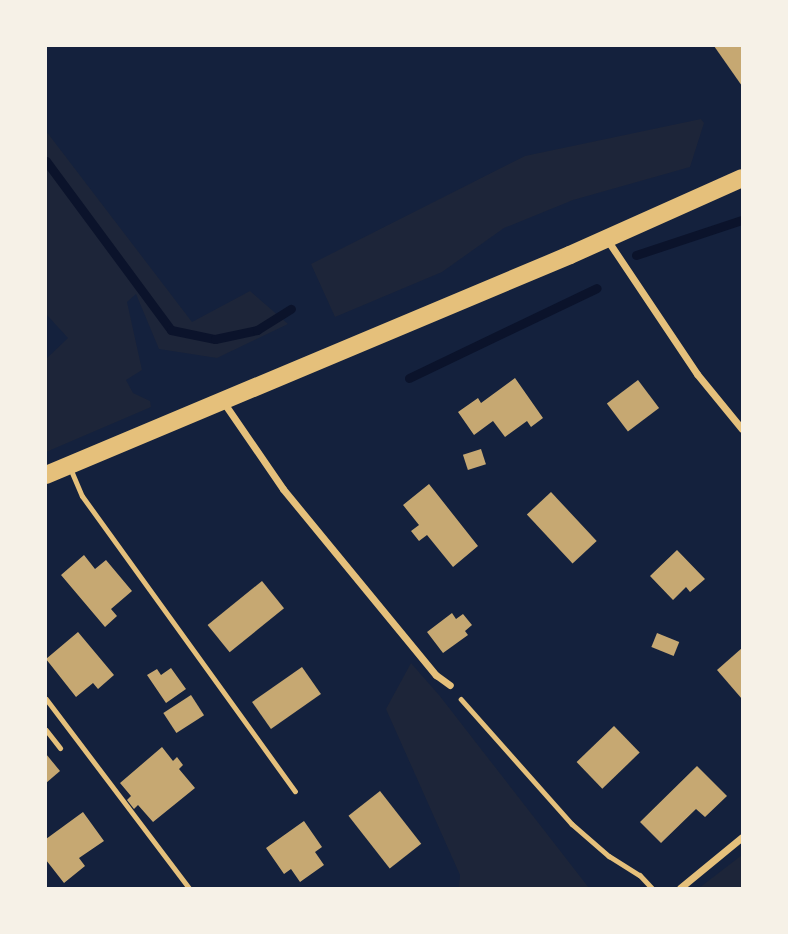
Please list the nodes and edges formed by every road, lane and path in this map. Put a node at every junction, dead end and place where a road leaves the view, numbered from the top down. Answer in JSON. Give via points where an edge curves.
{"nodes":[{"id":1,"x":743,"y":178,"type":"edge"},
{"id":2,"x":605,"y":238,"type":"junction"},
{"id":3,"x":223,"y":402,"type":"junction"},
{"id":4,"x":743,"y":429,"type":"edge"},
{"id":5,"x":69,"y":465,"type":"junction"},
{"id":6,"x":46,"y":475,"type":"edge"},
{"id":7,"x":450,"y":685,"type":"joint"},
{"id":8,"x":46,"y":699,"type":"edge"},
{"id":9,"x":46,"y":730,"type":"edge"},
{"id":10,"x":60,"y":748,"type":"dead end"},
{"id":11,"x":295,"y":791,"type":"dead end"},
{"id":12,"x":743,"y":837,"type":"edge"},
{"id":13,"x":188,"y":887,"type":"edge"},
{"id":14,"x":652,"y":888,"type":"edge"},
{"id":15,"x":680,"y":888,"type":"edge"}],
"edges":[{"from":1,"to":2,"type":"main road"},
{"from":2,"to":3,"type":"main road"},
{"from":2,"to":4,"type":"street","via":[[697,374]]},
{"from":3,"to":5,"type":"main road"},
{"from":3,"to":7,"type":"street","via":[[292,500],[436,675]]},
{"from":5,"to":6,"type":"main road"},
{"from":5,"to":11,"type":"lane","via":[[82,496]]},
{"from":7,"to":14,"type":"path","via":[[572,824]]},
{"from":8,"to":13,"type":"lane"},
{"from":9,"to":10,"type":"lane"},
{"from":12,"to":15,"type":"street"}]}
